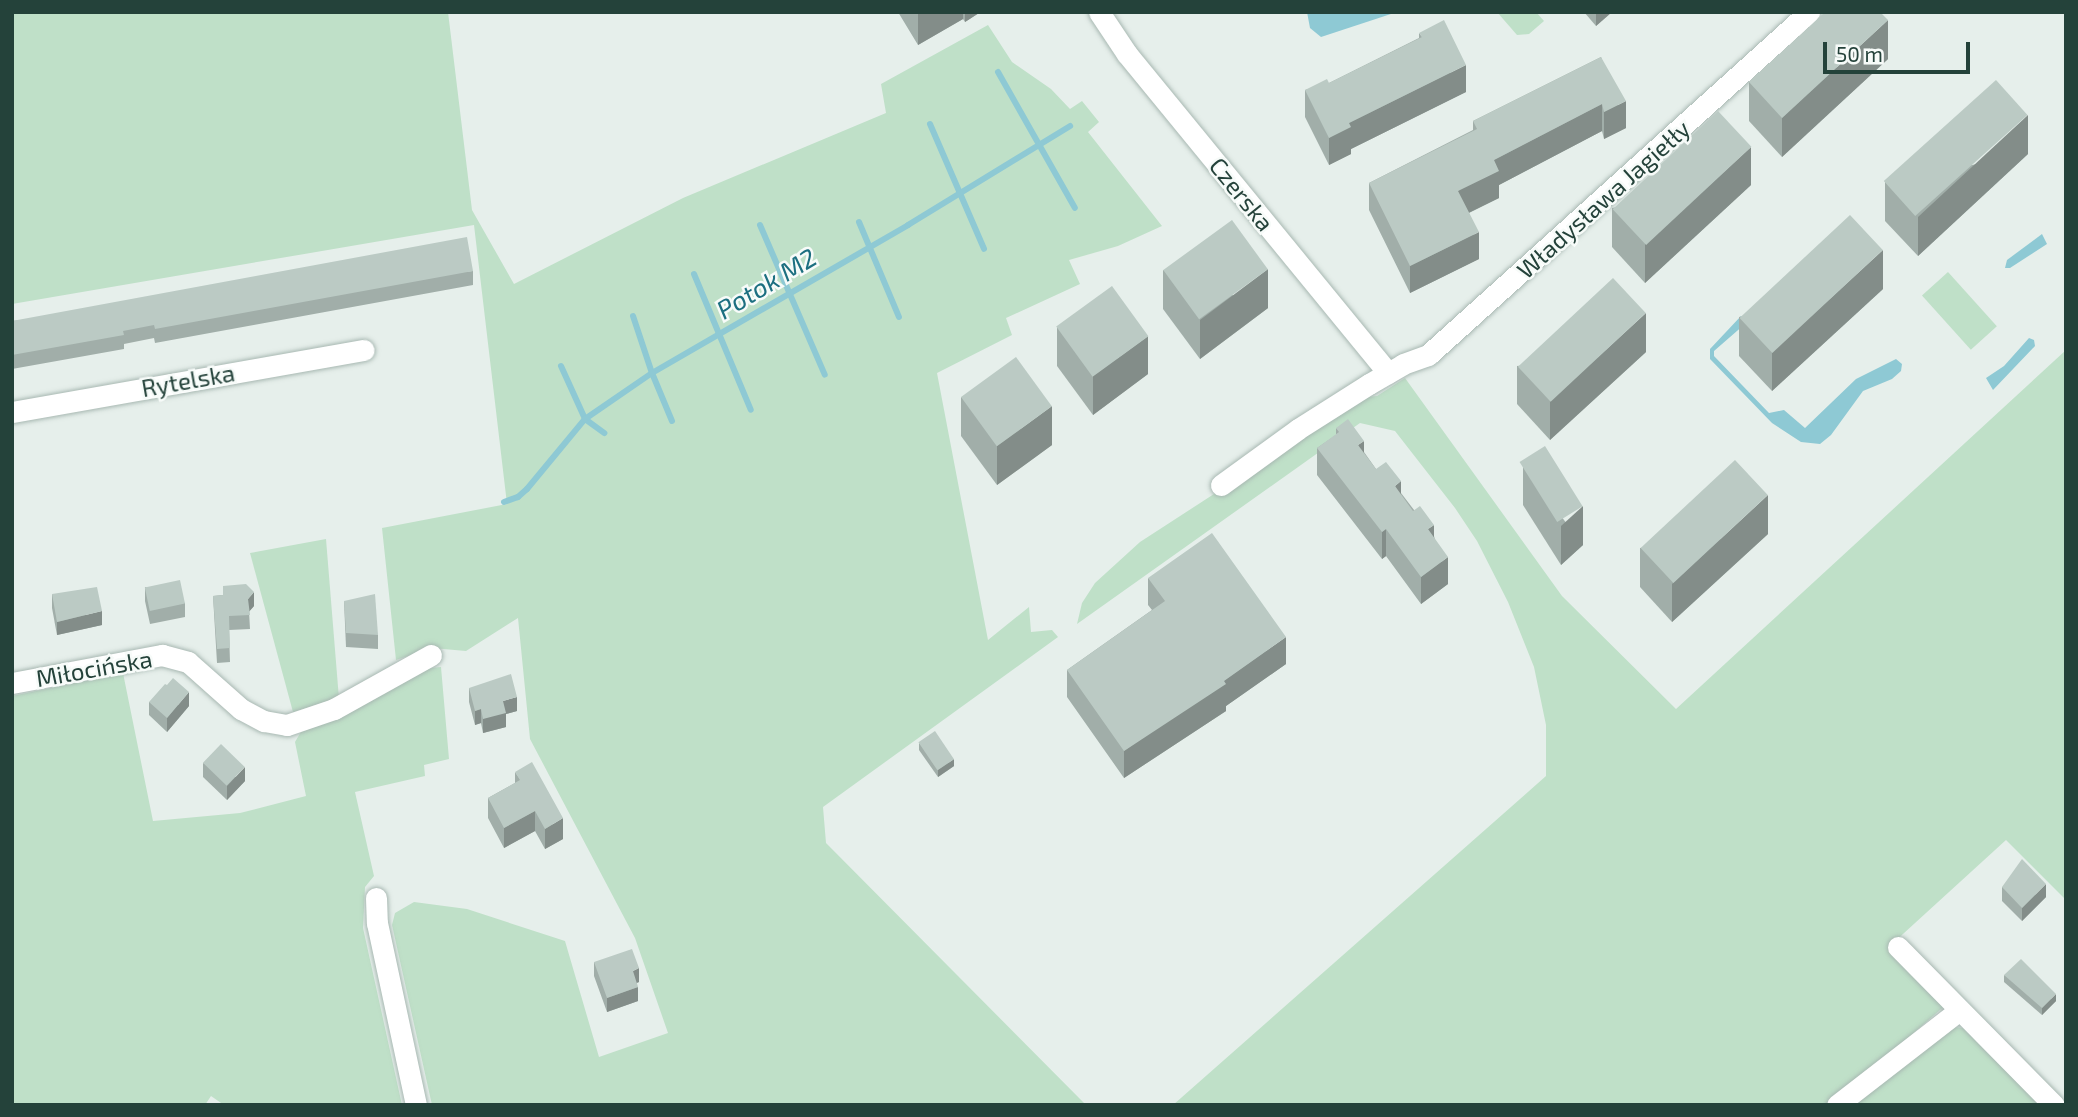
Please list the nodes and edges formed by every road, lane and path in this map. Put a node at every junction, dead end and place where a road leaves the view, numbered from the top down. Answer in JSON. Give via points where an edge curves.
{"nodes":[{"id":1,"x":1100,"y":12,"type":"edge"},
{"id":2,"x":1809,"y":12,"type":"edge"},
{"id":3,"x":364,"y":350,"type":"dead end"},
{"id":4,"x":1388,"y":373,"type":"junction"},
{"id":5,"x":12,"y":412,"type":"edge"},
{"id":6,"x":1221,"y":485,"type":"dead end"},
{"id":7,"x":431,"y":655,"type":"dead end"},
{"id":8,"x":12,"y":683,"type":"edge"},
{"id":9,"x":376,"y":898,"type":"dead end"},
{"id":10,"x":1898,"y":947,"type":"dead end"},
{"id":11,"x":1958,"y":1011,"type":"junction"},
{"id":12,"x":416,"y":1105,"type":"edge"},
{"id":13,"x":1837,"y":1105,"type":"edge"},
{"id":14,"x":2054,"y":1105,"type":"edge"}],
"edges":[{"from":1,"to":4,"type":"street","name":"Czerska","via":[[1135,64]]},
{"from":2,"to":4,"type":"street","name":"Władysława Jagiełły","via":[[1429,355]]},
{"from":3,"to":5,"type":"street","name":"Rytelska"},
{"from":4,"to":6,"type":"street","name":"Władysława Jagiełły","via":[[1298,429]]},
{"from":7,"to":8,"type":"street","name":"Miłocińska","via":[[334,709],[287,725],[264,721],[242,709],[188,662],[162,655]]},
{"from":9,"to":12,"type":"street","via":[[377,923]]},
{"from":10,"to":11,"type":"street"},
{"from":11,"to":13,"type":"street"},
{"from":11,"to":14,"type":"street"}]}
